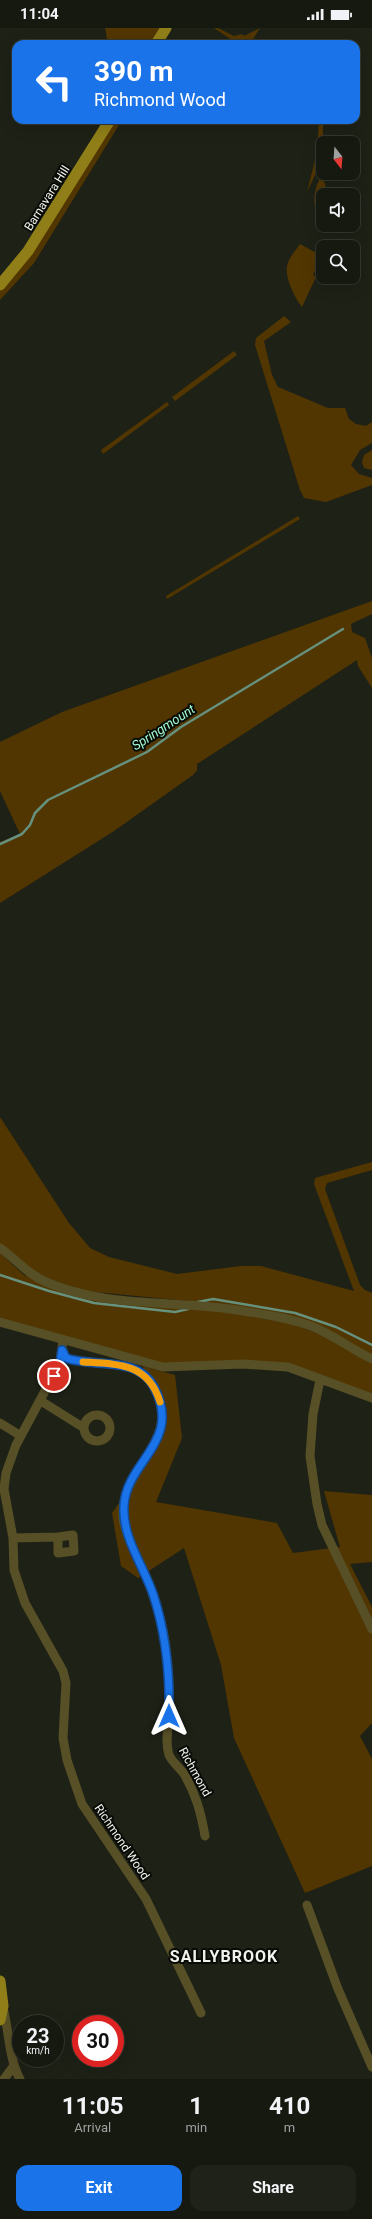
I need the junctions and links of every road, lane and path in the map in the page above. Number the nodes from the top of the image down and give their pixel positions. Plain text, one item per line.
1 (166, 28) edge
2 (158, 40) edge
3 (107, 124) edge
4 (0, 285) edge
5 (0, 1248) edge
6 (0, 1322) edge
7 (63, 1340) junction
8 (62, 1350) junction
9 (372, 1359) edge
10 (320, 1380) junction
11 (372, 1398) edge
12 (42, 1401) junction
13 (0, 1423) edge
14 (84, 1428) dead end
15 (21, 1436) junction
16 (58, 1537) dead end
17 (13, 1538) junction
18 (372, 1628) edge
19 (205, 1836) dead end
20 (307, 1905) dead end
21 (0, 1981) edge
22 (3, 2006) junction
23 (201, 2013) dead end
24 (0, 2020) edge
25 (12, 2056) edge
26 (13, 2067) joint
27 (372, 2067) edge
28 (4, 2079) edge
29 (20, 2079) edge

1 - 2 main road
3 - 4 main road, Barnavara Hill
5 - 9 street
6 - 7 street
7 - 8 street, Richmond Wood
7 - 10 street
8 - 12 street, Richmond Wood
8 - 19 street, Richmond
10 - 11 street
10 - 18 street
12 - 14 street
12 - 15 street, Richmond Wood
13 - 15 street
15 - 17 street, Richmond Wood
16 - 17 street
17 - 23 street, Richmond Wood
20 - 27 street
21 - 22 main road
22 - 24 main road
22 - 25 street
26 - 28 street
26 - 29 street

